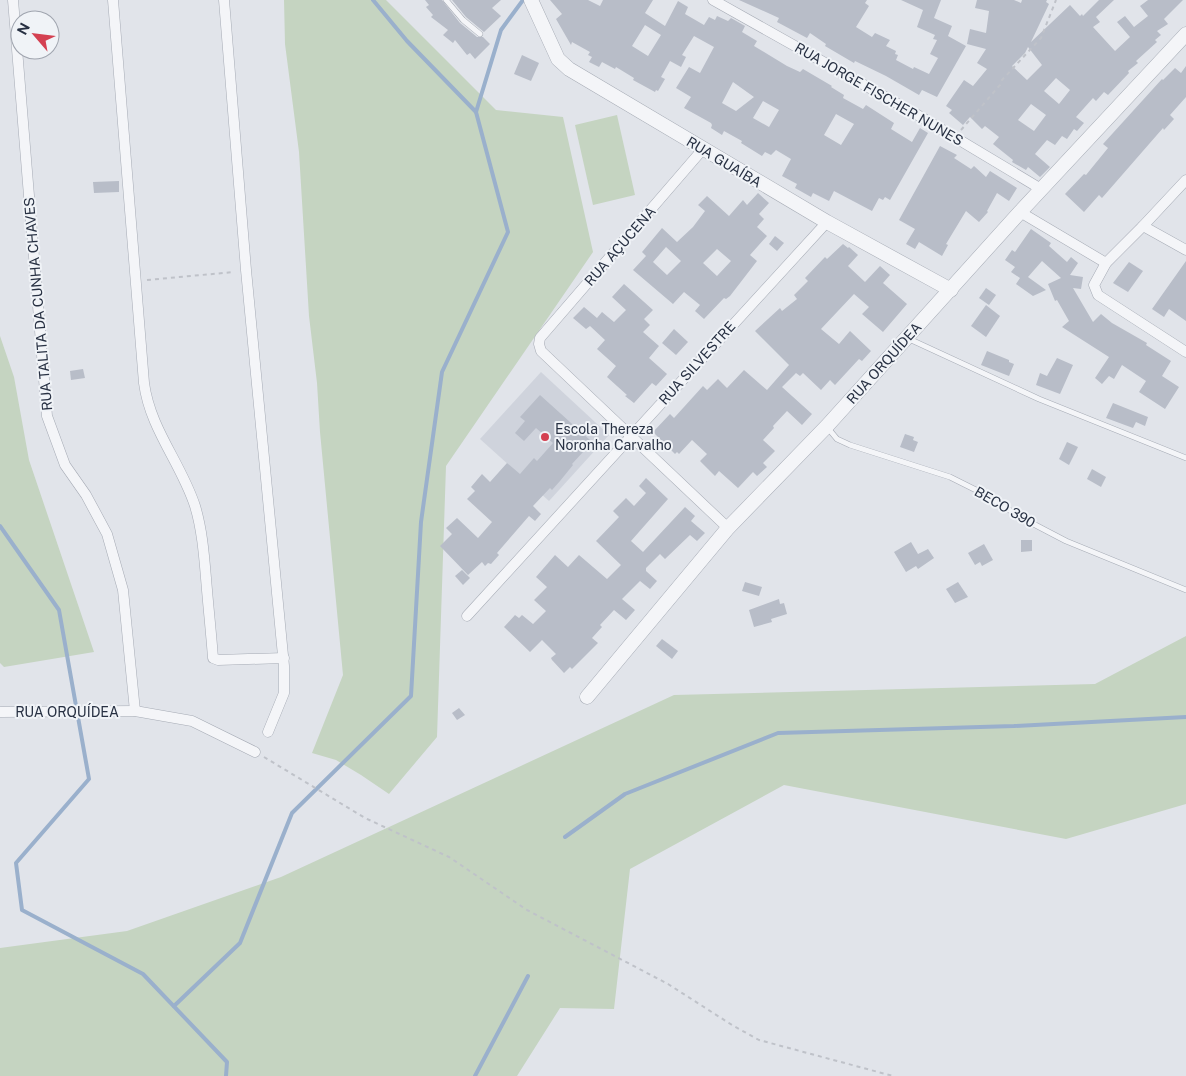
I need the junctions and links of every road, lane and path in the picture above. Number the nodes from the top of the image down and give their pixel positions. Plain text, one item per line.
1 (13, 0) edge
2 (113, 0) edge
3 (224, 0) edge
4 (446, 0) edge
5 (531, 0) edge
6 (714, 0) edge
7 (1056, 0) edge
8 (480, 34) dead end
9 (1186, 34) edge
10 (954, 138) junction
11 (703, 149) junction
12 (1186, 180) edge
13 (1041, 190) junction
14 (1020, 212) junction
15 (827, 222) junction
16 (1143, 226) junction
17 (1186, 250) edge
18 (1106, 262) junction
19 (246, 270) junction
20 (137, 281) junction
21 (951, 290) junction
22 (906, 338) junction
23 (1186, 352) edge
24 (826, 426) junction
25 (630, 436) junction
26 (1186, 458) edge
27 (728, 528) junction
28 (1186, 590) edge
29 (468, 616) dead end
30 (284, 658) junction
31 (587, 697) dead end
32 (135, 711) junction
33 (0, 712) edge
34 (268, 732) dead end
35 (255, 752) joint
36 (893, 1076) edge

1 - 32 street, RUA TALITA DA CUNHA CHAVES
2 - 20 street
3 - 19 street
4 - 8 lane
5 - 11 street, RUA GUAÍBA
6 - 10 street, RUA JORGE FISCHER NUNES
7 - 10 path
9 - 13 street, RUA ORQUÍDEA
10 - 13 street, RUA JORGE FISCHER NUNES
11 - 15 street, RUA GUAÍBA
11 - 25 street, RUA AÇUCENA
12 - 16 street
13 - 14 street, RUA ORQUÍDEA
14 - 18 street
14 - 21 street, RUA ORQUÍDEA
15 - 21 street, RUA GUAÍBA
15 - 25 street, RUA SILVESTRE
16 - 17 street
16 - 18 street
18 - 23 street
19 - 20 path
19 - 30 street
20 - 30 street
21 - 22 street, RUA ORQUÍDEA
22 - 24 street, RUA ORQUÍDEA
22 - 26 lane
24 - 27 street, RUA ORQUÍDEA
24 - 28 lane, BECO 390
25 - 27 street
25 - 29 street, RUA SILVESTRE
27 - 31 street, RUA ORQUÍDEA
30 - 34 street
32 - 33 street, RUA ORQUÍDEA
32 - 35 street, RUA ORQUÍDEA
35 - 36 path

